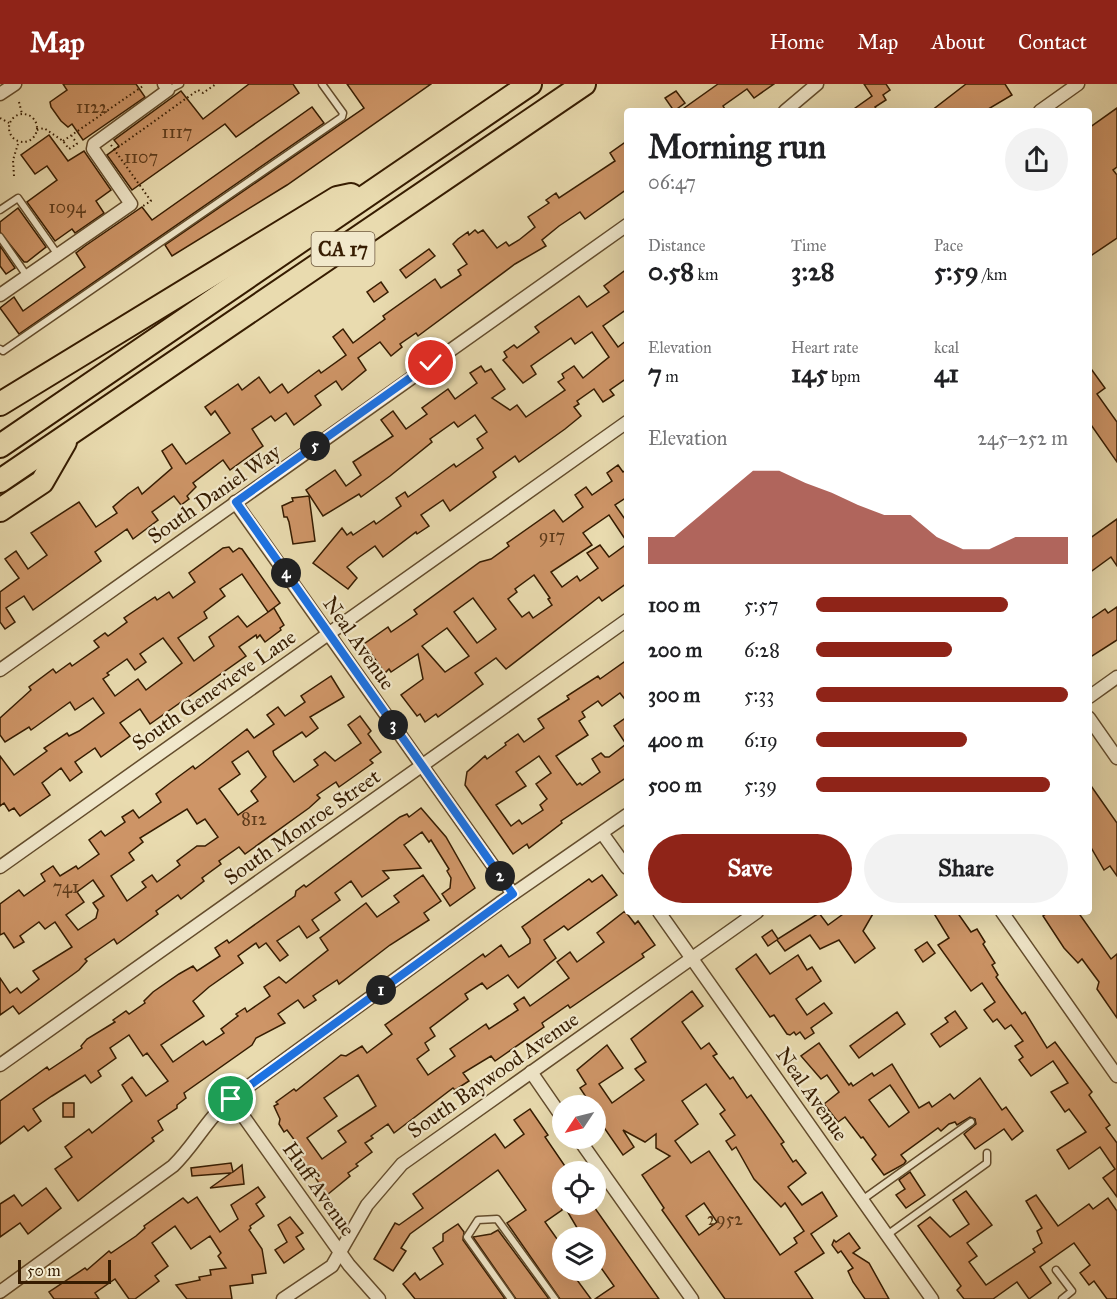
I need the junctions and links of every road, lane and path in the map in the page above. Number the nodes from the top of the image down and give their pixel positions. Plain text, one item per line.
1 (15, 84) edge
2 (180, 84) edge
3 (206, 84) edge
4 (216, 84) edge
5 (322, 84) edge
6 (530, 84) edge
7 (584, 84) edge
8 (817, 84) edge
9 (1078, 84) edge
10 (142, 85) edge
11 (166, 87) edge
12 (210, 88) junction
13 (0, 94) edge
14 (148, 94) dead end
15 (20, 102) dead end
16 (789, 108) edge
17 (1044, 108) edge
18 (22, 114) junction
19 (0, 118) edge
20 (9, 123) junction
21 (37, 129) junction
22 (72, 136) junction
23 (63, 141) junction
24 (109, 142) dead end
25 (19, 143) junction
26 (114, 150) junction
27 (14, 176) dead end
28 (373, 192) junction
29 (137, 205) junction
30 (0, 210) edge
31 (624, 227) edge
32 (0, 237) edge
33 (58, 256) junction
34 (27, 276) junction
35 (0, 295) edge
36 (0, 349) edge
37 (0, 404) edge
38 (624, 424) edge
39 (67, 438) junction
40 (0, 446) edge
41 (0, 481) edge
42 (236, 502) junction
43 (0, 510) edge
44 (624, 622) edge
45 (328, 633) junction
46 (0, 670) edge
47 (1117, 677) edge
48 (1092, 695) edge
49 (1092, 722) edge
50 (1117, 758) edge
51 (422, 766) junction
52 (624, 817) edge
53 (602, 833) junction
54 (624, 863) edge
55 (0, 867) edge
56 (513, 894) junction
57 (661, 915) edge
58 (753, 915) edge
59 (1004, 915) edge
60 (692, 959) junction
61 (0, 1065) edge
62 (531, 1072) junction
63 (1117, 1076) edge
64 (231, 1099) junction
65 (552, 1102) edge
66 (970, 1122) dead end
67 (586, 1149) edge
68 (987, 1154) dead end
69 (862, 1200) junction
70 (887, 1235) junction
71 (340, 1252) junction
72 (1056, 1270) dead end
73 (0, 1292) edge
74 (283, 1299) edge
75 (379, 1299) edge
76 (511, 1299) edge
77 (555, 1299) edge
78 (692, 1299) edge
79 (932, 1299) edge
80 (1062, 1299) edge

1 - 13 street
2 - 11 lane
3 - 12 path
4 - 12 path
5 - 36 lane
6 - 28 highway, CA 17
7 - 39 highway, CA 17
8 - 16 street
9 - 17 street
10 - 14 path
10 - 22 path
11 - 29 street
12 - 26 path
15 - 18 path
18 - 20 path
18 - 21 path
19 - 20 path
20 - 25 path
21 - 23 path
21 - 25 path
22 - 23 path
22 - 23 path
24 - 26 path
25 - 27 path
26 - 29 path
28 - 37 highway
28 - 40 highway, CA 17
29 - 33 street
30 - 33 lane
31 - 42 street, South Daniel Way
32 - 34 lane
33 - 34 street
34 - 35 street
38 - 45 street, South Genevieve Lane
39 - 41 highway, CA 17
39 - 43 highway
42 - 45 street, Neal Avenue
42 - 46 street, South Daniel Way
44 - 51 street, South Monroe Street
45 - 51 street, Neal Avenue
45 - 55 street, South Genevieve Lane
47 - 48 street
49 - 50 street
51 - 56 street, Neal Avenue
51 - 61 street, South Monroe Street
52 - 53 street
53 - 54 street
53 - 56 street
56 - 64 street
57 - 60 street, Neal Avenue
58 - 60 street, South Baywood Avenue
59 - 63 street
60 - 62 street, South Baywood Avenue
60 - 69 street, Neal Avenue
62 - 65 street
62 - 71 street, South Baywood Avenue
64 - 71 street, Huff Avenue
64 - 73 street
66 - 69 lane
67 - 78 street
68 - 70 lane
69 - 70 street, Neal Avenue
70 - 79 street, Neal Avenue
71 - 74 street, South Baywood Avenue
71 - 75 street, Huff Avenue
72 - 80 lane
76 - 77 lane

